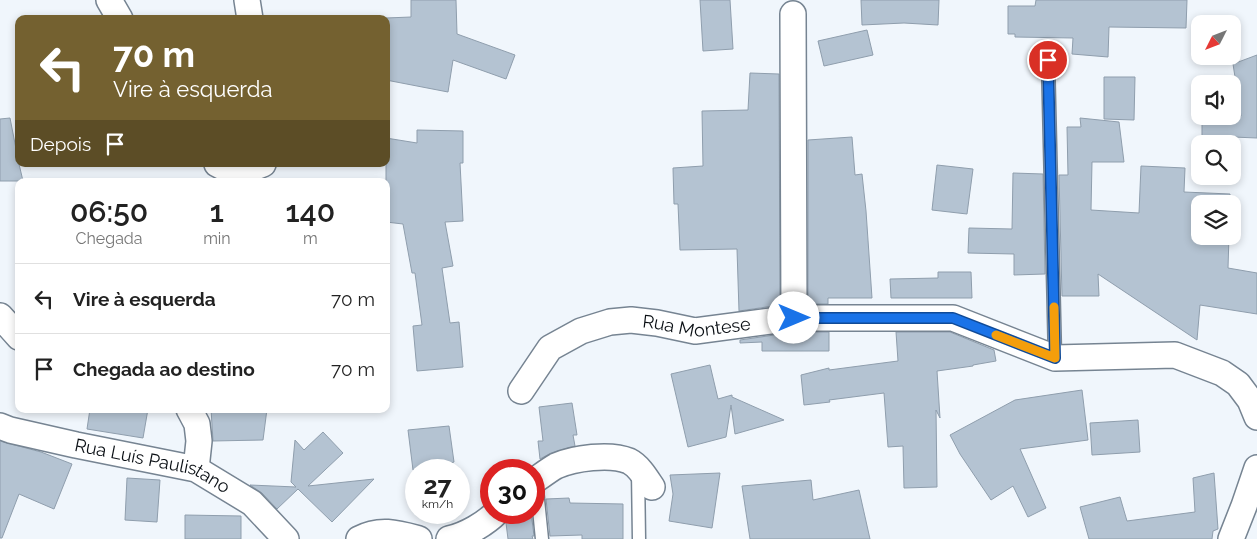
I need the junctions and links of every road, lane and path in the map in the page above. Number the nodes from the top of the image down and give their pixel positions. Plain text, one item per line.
1 (109, 0) edge
2 (247, 0) edge
3 (793, 14) dead end
4 (118, 15) edge
5 (249, 15) edge
6 (1048, 60) dead end
7 (222, 167) edge
8 (255, 167) edge
9 (0, 316) edge
10 (794, 318) junction
11 (15, 333) edge
12 (1055, 358) junction
13 (521, 391) dead end
14 (191, 413) edge
15 (1257, 417) edge
16 (0, 426) edge
17 (196, 468) junction
18 (1257, 468) edge
19 (545, 474) edge
20 (645, 477) joint
21 (481, 524) edge
22 (540, 524) edge
23 (286, 539) edge
24 (359, 539) edge
25 (419, 539) edge
26 (449, 539) edge
27 (542, 539) edge
28 (640, 539) edge
29 (1231, 539) edge

1 - 4 street
2 - 5 street
3 - 10 street
6 - 12 lane
7 - 8 street
9 - 11 street
10 - 12 street, Rua Montese
10 - 13 street, Rua Montese
12 - 15 street, Rua Montese
14 - 17 street
16 - 17 street, Rua Luís Paulistano
17 - 23 street, Rua Luís Paulistano
18 - 29 street
19 - 20 street
20 - 28 lane
21 - 26 street
22 - 27 lane
24 - 25 street

